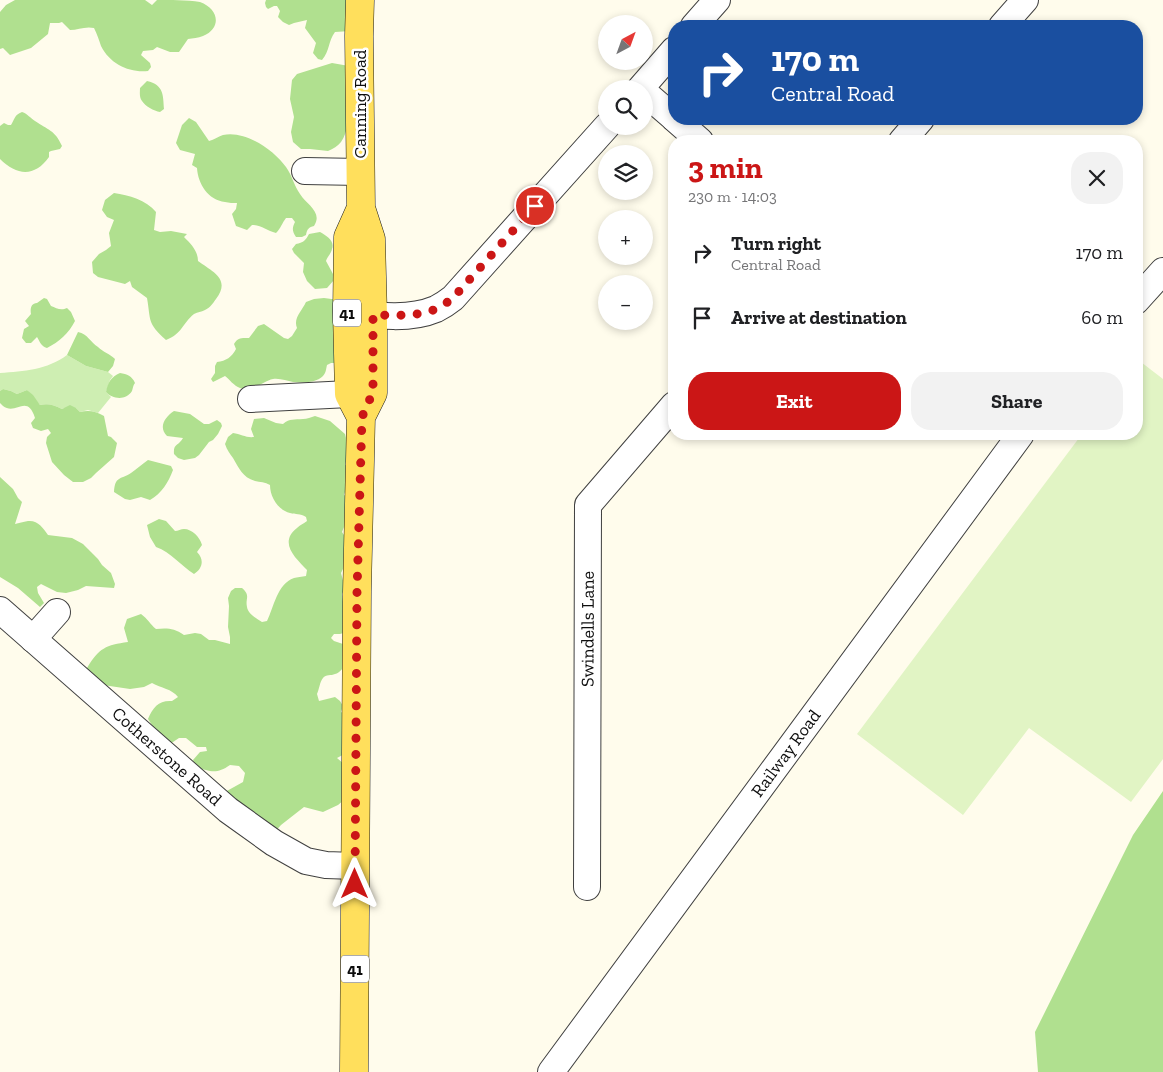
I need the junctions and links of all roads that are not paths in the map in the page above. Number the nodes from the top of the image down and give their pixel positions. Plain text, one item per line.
1 (360, 0) edge
2 (717, 0) edge
3 (1025, 0) edge
4 (699, 20) edge
5 (1007, 20) edge
6 (668, 57) edge
7 (648, 80) edge
8 (653, 100) edge
9 (668, 113) edge
10 (682, 125) edge
11 (916, 125) edge
12 (598, 135) edge
13 (693, 135) edge
14 (907, 135) edge
15 (305, 171) dead end
16 (360, 172) junction
17 (1163, 271) edge
18 (1143, 292) edge
19 (360, 314) junction
20 (251, 399) dead end
21 (355, 405) junction
22 (668, 412) edge
23 (1017, 440) edge
24 (0, 610) edge
25 (57, 612) dead end
26 (33, 638) junction
27 (356, 866) junction
28 (587, 887) dead end
29 (354, 1072) edge
30 (551, 1072) edge

1 - 16 main road, Canning Road / 41
2 - 4 street
3 - 5 street
6 - 7 street
8 - 9 street
10 - 13 street
11 - 14 street
12 - 19 street
15 - 16 street
16 - 19 main road, Canning Road / 41
17 - 18 street
19 - 21 main road, Canning Road / 41
20 - 21 street
21 - 27 main road, Canning Road / 41
22 - 28 street, Swindells Lane
23 - 30 street, Railway Road
24 - 26 street, Cotherstone Road
25 - 26 street
26 - 27 street, Cotherstone Road
27 - 29 main road, Canning Road / 41

